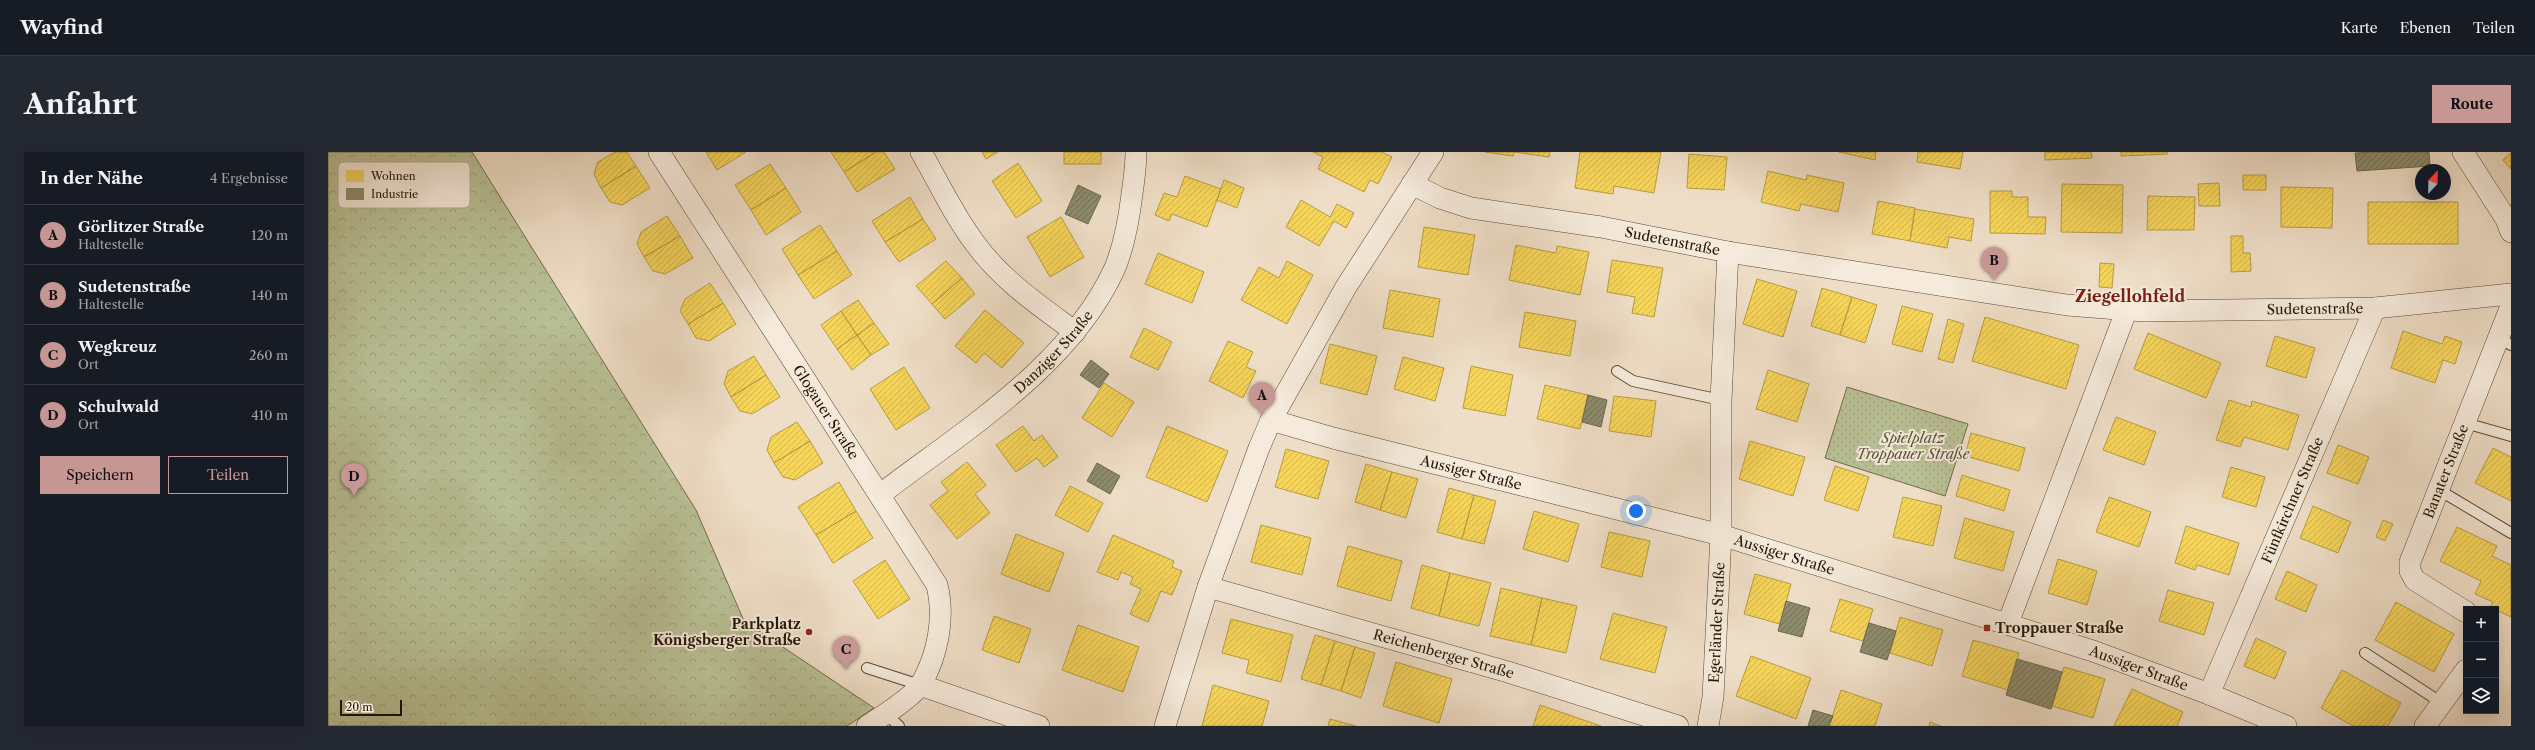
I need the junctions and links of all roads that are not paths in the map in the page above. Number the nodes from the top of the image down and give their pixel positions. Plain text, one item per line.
1 (659, 152) edge
2 (921, 152) edge
3 (1136, 152) edge
4 (1433, 152) edge
5 (2463, 152) edge
6 (1412, 184) junction
7 (2511, 232) edge
8 (1728, 252) junction
9 (2511, 294) edge
10 (2511, 306) edge
11 (2375, 308) junction
12 (2127, 310) junction
13 (1075, 332) junction
14 (2505, 341) edge
15 (1617, 372) dead end
16 (1721, 400) junction
17 (1271, 420) junction
18 (2465, 423) junction
19 (2511, 436) edge
20 (2439, 490) junction
21 (881, 494) junction
22 (2511, 533) edge
23 (1721, 535) junction
24 (1208, 587) junction
25 (2463, 610) edge
26 (2008, 623) junction
27 (2364, 653) dead end
28 (867, 668) dead end
29 (2463, 674) edge
30 (920, 685) junction
31 (2209, 694) junction
32 (2442, 703) junction
33 (893, 720) edge
34 (868, 726) edge
35 (1039, 726) edge
36 (1165, 726) edge
37 (1678, 726) edge
38 (1708, 726) edge
39 (2286, 726) edge
40 (2425, 726) edge

1 - 21 street, Glogauer Straße
2 - 13 street
3 - 13 street, Danziger Straße
4 - 6 street
5 - 7 street
6 - 8 street, Sudetenstraße
6 - 17 street
8 - 12 street, Sudetenstraße
8 - 16 street, Egerländer Straße
9 - 11 street, Sudetenstraße
10 - 14 street, Banater Straße
11 - 12 street, Sudetenstraße
11 - 31 street, Fünfkirchner Straße
12 - 26 street
13 - 21 street, Danziger Straße
14 - 18 street, Banater Straße
15 - 16 lane
16 - 23 street, Egerländer Straße
17 - 23 street, Aussiger Straße
17 - 24 street
18 - 19 lane
18 - 20 street, Banater Straße
20 - 22 lane
20 - 25 street, Banater Straße
21 - 30 street, Glogauer Straße
23 - 26 street, Aussiger Straße
23 - 38 street, Egerländer Straße
24 - 36 street
24 - 37 street, Reichenberger Straße
26 - 31 street, Aussiger Straße
27 - 32 lane
28 - 30 lane
29 - 32 street
30 - 33 street
30 - 35 street
31 - 39 street, Aussiger Straße
32 - 40 street
33 - 34 street

